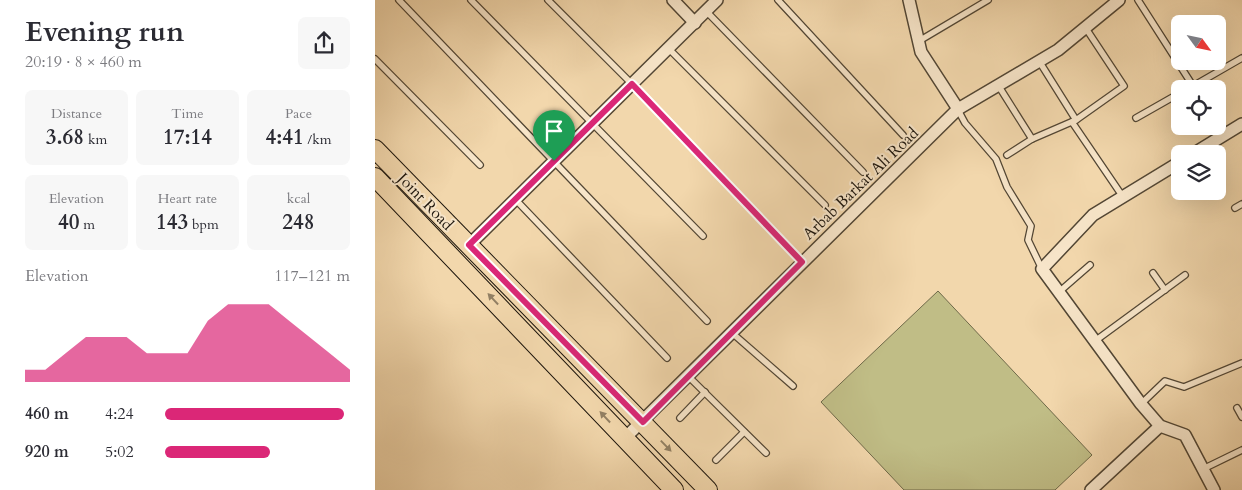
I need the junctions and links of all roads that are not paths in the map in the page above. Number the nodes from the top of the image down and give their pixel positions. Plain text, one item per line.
1 (399, 0) edge
2 (471, 0) edge
3 (548, 0) edge
4 (673, 0) edge
5 (717, 0) edge
6 (778, 0) edge
7 (909, 0) edge
8 (989, 0) edge
9 (1119, 0) edge
10 (1138, 0) edge
11 (706, 11) junction
12 (695, 23) junction
13 (1085, 27) junction
14 (919, 41) junction
15 (668, 48) junction
16 (1242, 58) edge
17 (375, 59) edge
18 (1039, 61) junction
19 (1186, 80) edge
20 (1203, 80) edge
21 (632, 84) junction
22 (998, 85) junction
23 (1171, 98) edge
24 (958, 109) junction
25 (1136, 118) dead end
26 (1074, 121) junction
27 (591, 124) junction
28 (1242, 124) edge
29 (903, 135) dead end
30 (1032, 139) junction
31 (1208, 145) edge
32 (375, 149) edge
33 (1007, 155) dead end
34 (554, 161) junction
35 (480, 165) dead end
36 (1171, 168) edge
37 (863, 172) dead end
38 (375, 177) edge
39 (1123, 197) junction
40 (515, 199) junction
41 (1242, 204) edge
42 (825, 205) dead end
43 (1235, 208) dead end
44 (703, 236) dead end
45 (469, 245) junction
46 (802, 262) junction
47 (1090, 265) dead end
48 (1042, 269) junction
49 (1153, 273) dead end
50 (1185, 275) dead end
51 (1165, 290) junction
52 (1059, 292) junction
53 (707, 321) dead end
54 (731, 332) junction
55 (1095, 341) junction
56 (667, 358) dead end
57 (1242, 363) edge
58 (687, 375) junction
59 (793, 386) dead end
60 (705, 392) junction
61 (1141, 404) junction
62 (1237, 408) dead end
63 (1242, 417) edge
64 (680, 418) dead end
65 (643, 422) junction
66 (1160, 426) junction
67 (745, 432) junction
68 (625, 438) junction
69 (1242, 450) edge
70 (766, 453) dead end
71 (717, 460) dead end
72 (1203, 469) junction
73 (1095, 488) edge
74 (675, 490) edge
75 (708, 490) edge
76 (1214, 490) edge

1 - 34 lane
2 - 27 lane
3 - 21 lane
4 - 12 street
5 - 11 street
6 - 29 lane
7 - 14 street
8 - 14 lane
9 - 13 street, Arbab Barkat Ali Road
10 - 19 lane
11 - 12 street
11 - 37 lane
12 - 15 street
13 - 18 street, Arbab Barkat Ali Road
13 - 26 lane
14 - 24 street
15 - 21 street
15 - 42 lane
16 - 20 lane
17 - 35 lane
18 - 22 street, Arbab Barkat Ali Road
18 - 26 lane
21 - 27 street
21 - 46 lane
22 - 24 street, Arbab Barkat Ali Road
22 - 30 lane
23 - 25 lane
24 - 46 street, Arbab Barkat Ali Road
24 - 48 lane
26 - 30 lane
26 - 39 lane
27 - 34 street
27 - 44 lane
28 - 31 street
30 - 33 lane
32 - 45 main road, Joint Road
34 - 40 street
34 - 53 lane
36 - 39 street
68 -> 38 main road, Joint Road
39 - 48 street
40 - 45 street
40 - 56 lane
41 - 43 lane
45 - 65 main road, Joint Road
46 - 54 street, Arbab Barkat Ali Road
47 - 52 lane
48 - 52 street
49 - 51 lane
50 - 51 lane
51 - 55 lane
52 - 55 street
54 - 58 street, Arbab Barkat Ali Road
54 - 59 lane
55 - 61 street
57 - 61 lane
58 - 60 lane
58 - 65 street, Arbab Barkat Ali Road
60 - 64 lane
60 - 67 lane
61 - 66 street
62 - 63 lane
65 - 68 street, Arbab Barkat Ali Road
65 -> 75 main road, Joint Road
66 - 72 street
66 - 73 street
67 - 70 lane
67 - 71 lane
68 - 74 main road, Joint Road
69 - 72 lane
72 - 76 street

